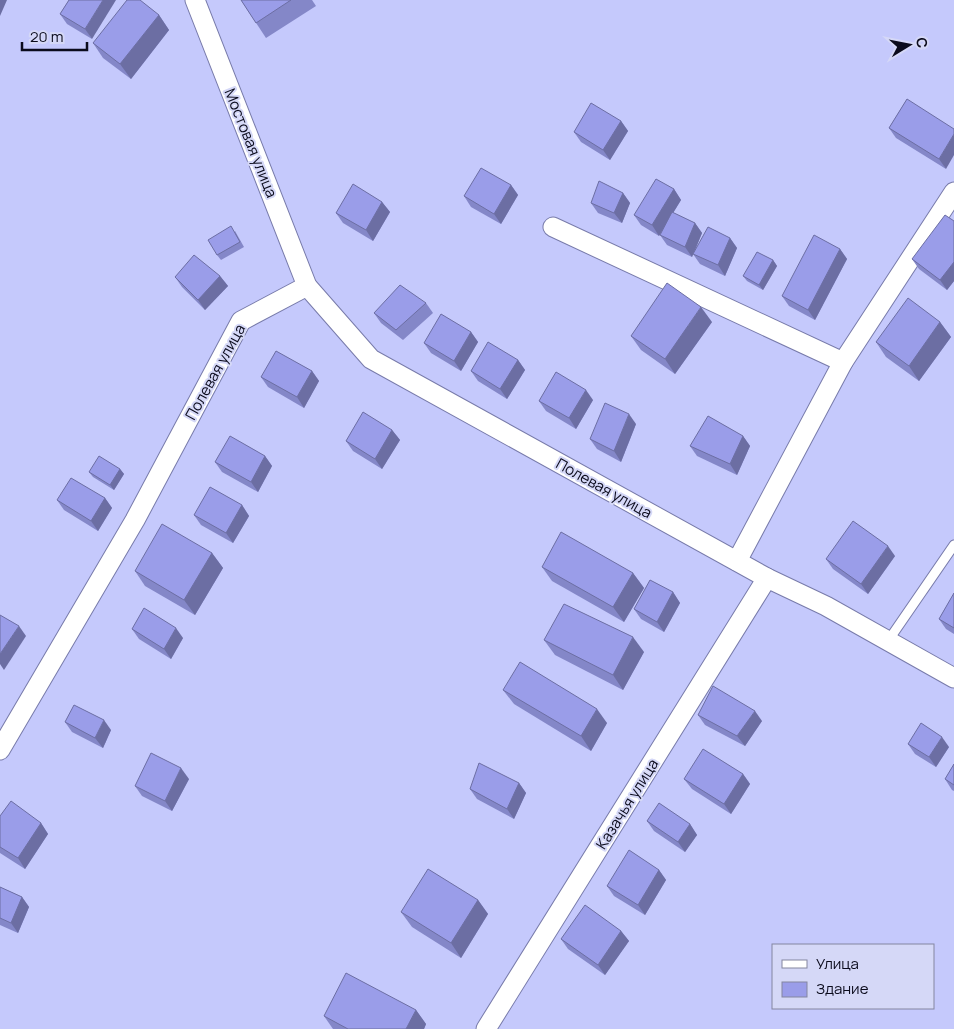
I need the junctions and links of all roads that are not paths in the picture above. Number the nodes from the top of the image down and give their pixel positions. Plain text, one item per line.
1 (195, 0) edge
2 (954, 192) edge
3 (553, 227) dead end
4 (307, 286) junction
5 (843, 362) junction
6 (954, 545) edge
7 (737, 561) junction
8 (767, 578) junction
9 (888, 641) junction
10 (954, 678) edge
11 (0, 750) edge
12 (486, 1029) edge

1 - 4 street, Мостовая улица
2 - 5 street
3 - 5 street
4 - 7 street, Полевая улица
4 - 11 street, Полевая улица
5 - 7 street
6 - 9 lane
7 - 8 street, Полевая улица
8 - 9 street, Полевая улица
8 - 12 street, Казачья улица
9 - 10 street, Полевая улица

